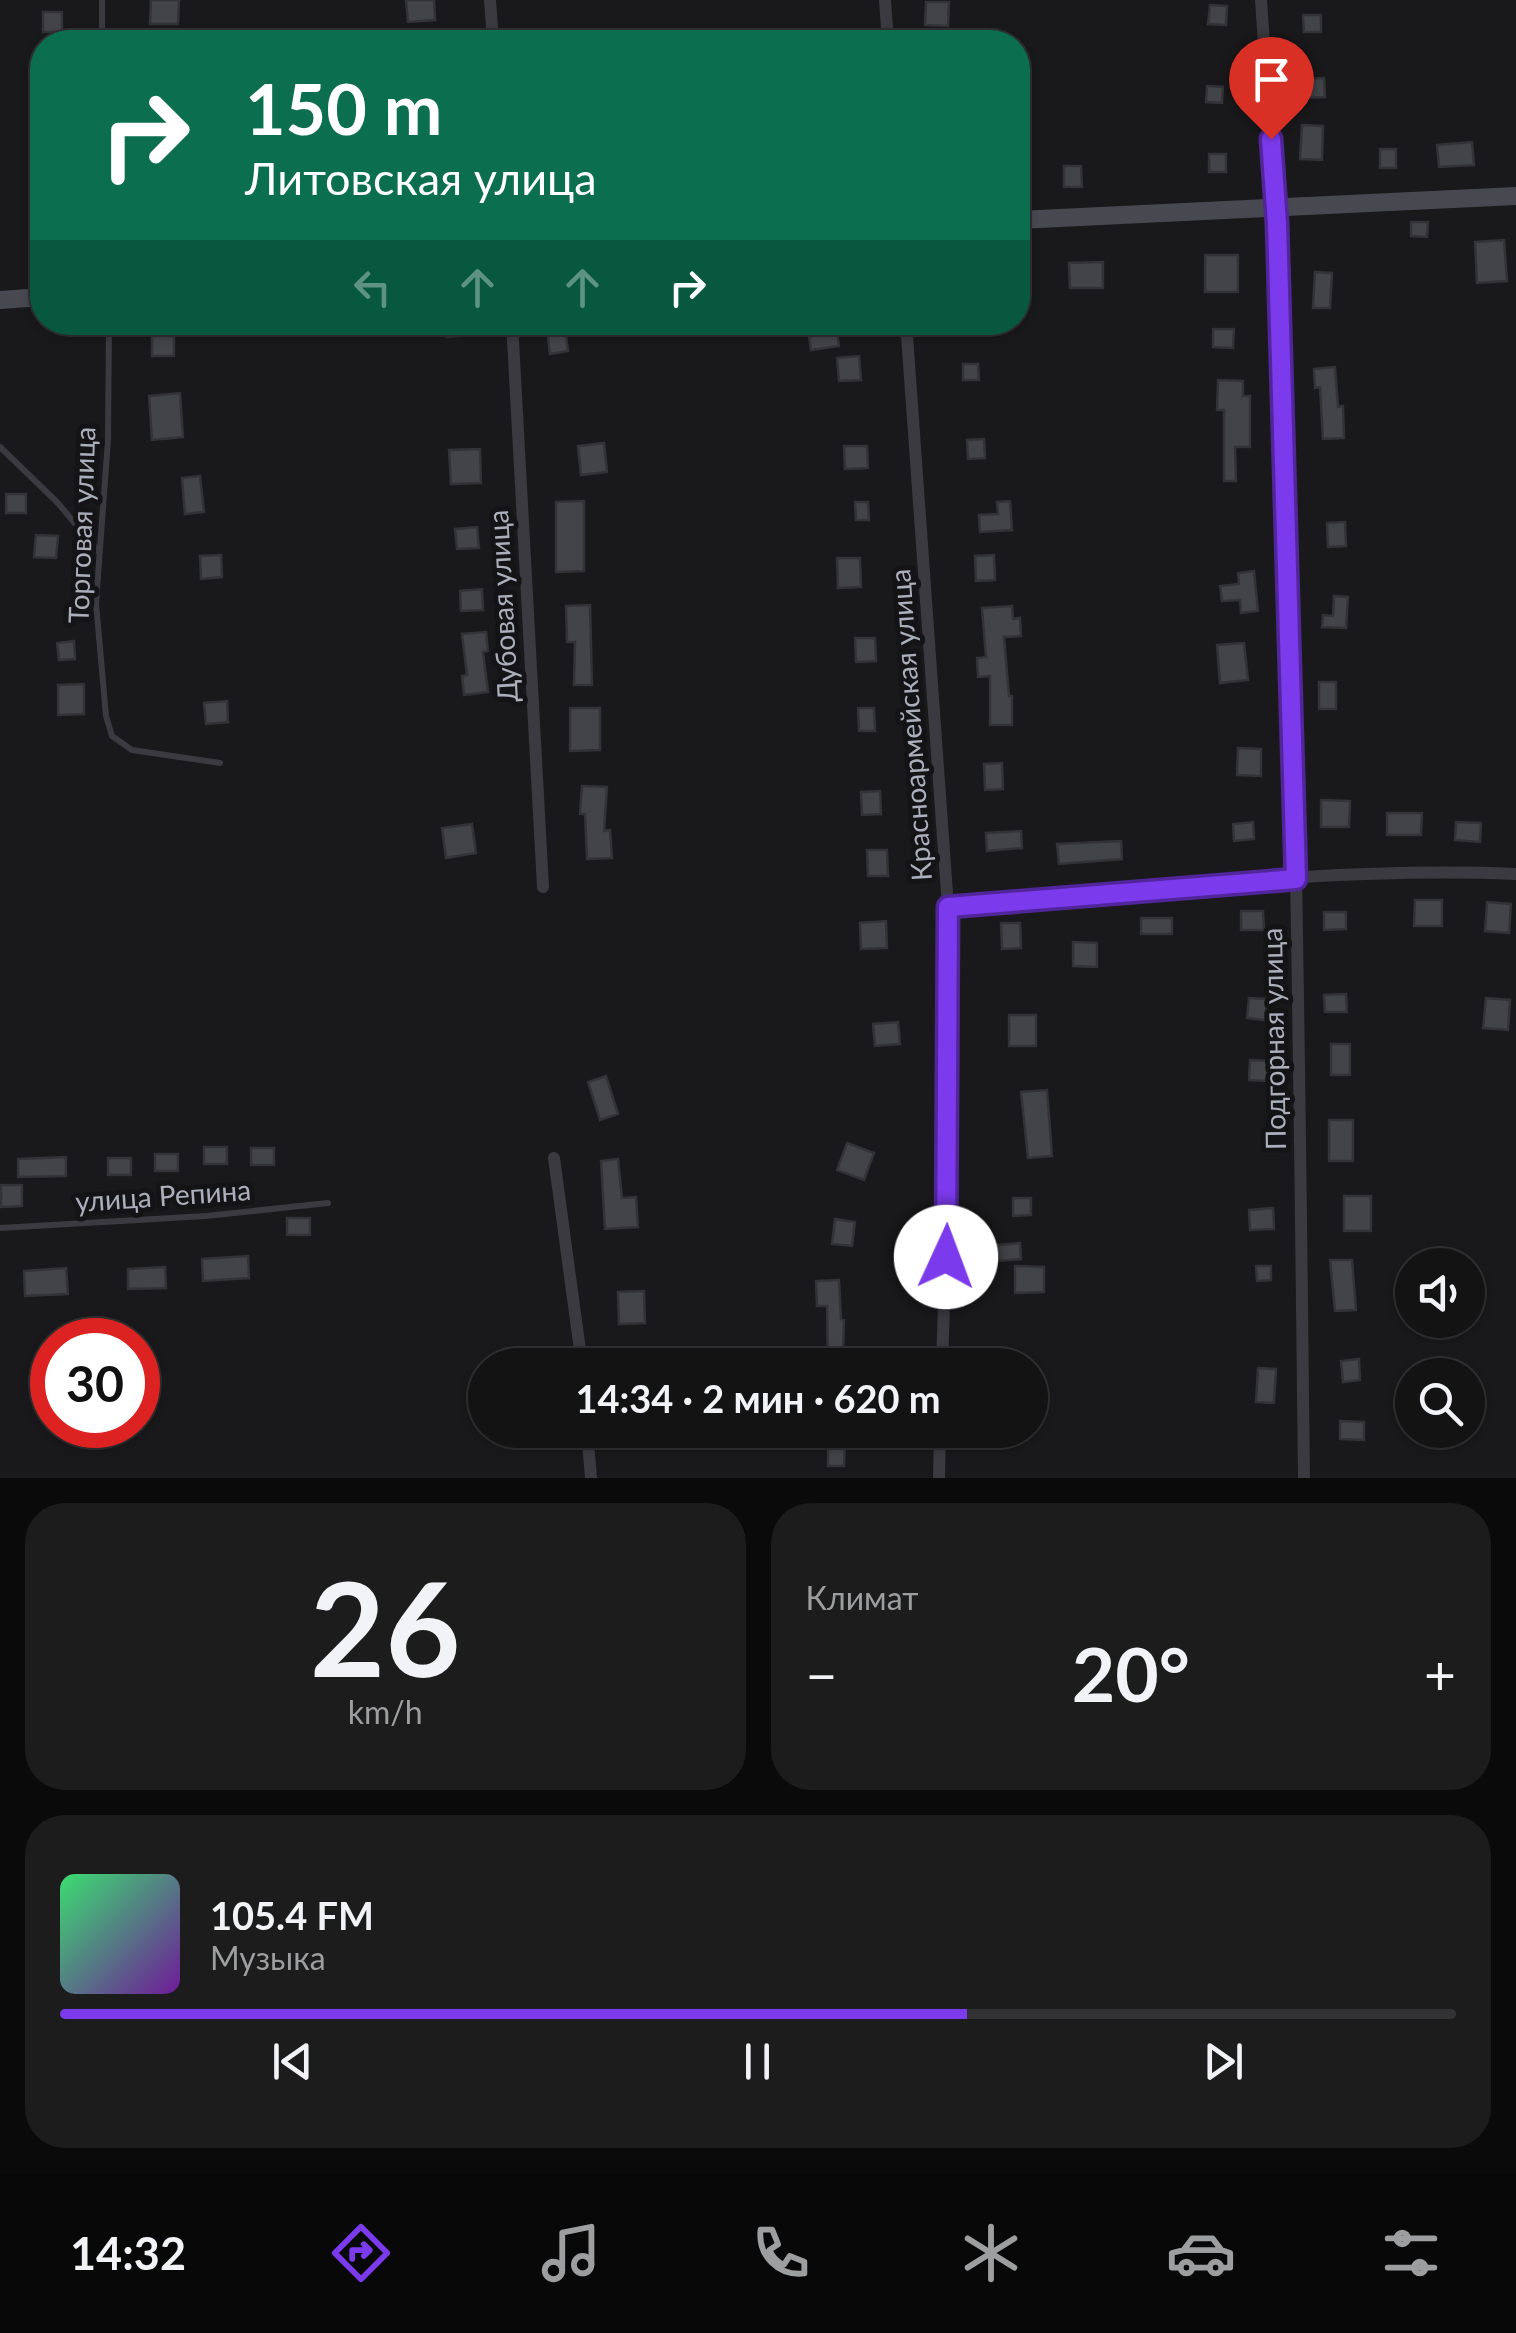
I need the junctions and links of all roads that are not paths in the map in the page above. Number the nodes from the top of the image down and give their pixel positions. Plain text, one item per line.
1 (102, 0) edge
2 (490, 0) edge
3 (885, 0) edge
4 (1262, 0) edge
5 (102, 30) edge
6 (492, 30) edge
7 (887, 30) edge
8 (1516, 196) edge
9 (1276, 208) junction
10 (1030, 219) edge
11 (30, 298) edge
12 (0, 300) edge
13 (109, 335) edge
14 (513, 335) edge
15 (907, 335) edge
16 (0, 447) edge
17 (100, 553) junction
18 (220, 763) dead end
19 (1516, 874) edge
20 (1296, 879) junction
21 (542, 887) dead end
22 (948, 907) junction
23 (554, 1158) dead end
24 (328, 1204) dead end
25 (0, 1228) edge
26 (580, 1348) edge
27 (943, 1348) edge
28 (588, 1448) edge
29 (940, 1448) edge
30 (591, 1478) edge
31 (939, 1478) edge
32 (1304, 1478) edge

1 - 5 lane
2 - 6 street
3 - 7 street
4 - 9 street, Подгорная улица
8 - 9 main road
9 - 10 main road
9 - 20 street, Подгорная улица
11 - 12 main road
13 - 17 lane, Торговая улица
14 - 21 street, Дубовая улица
15 - 22 street, Красноармейская улица
16 - 17 lane
17 - 18 lane, Торговая улица
19 - 20 street
20 - 22 street
20 - 32 street, Подгорная улица
22 - 27 street, Красноармейская улица
23 - 26 street
24 - 25 lane, улица Репина
28 - 30 street
29 - 31 street

